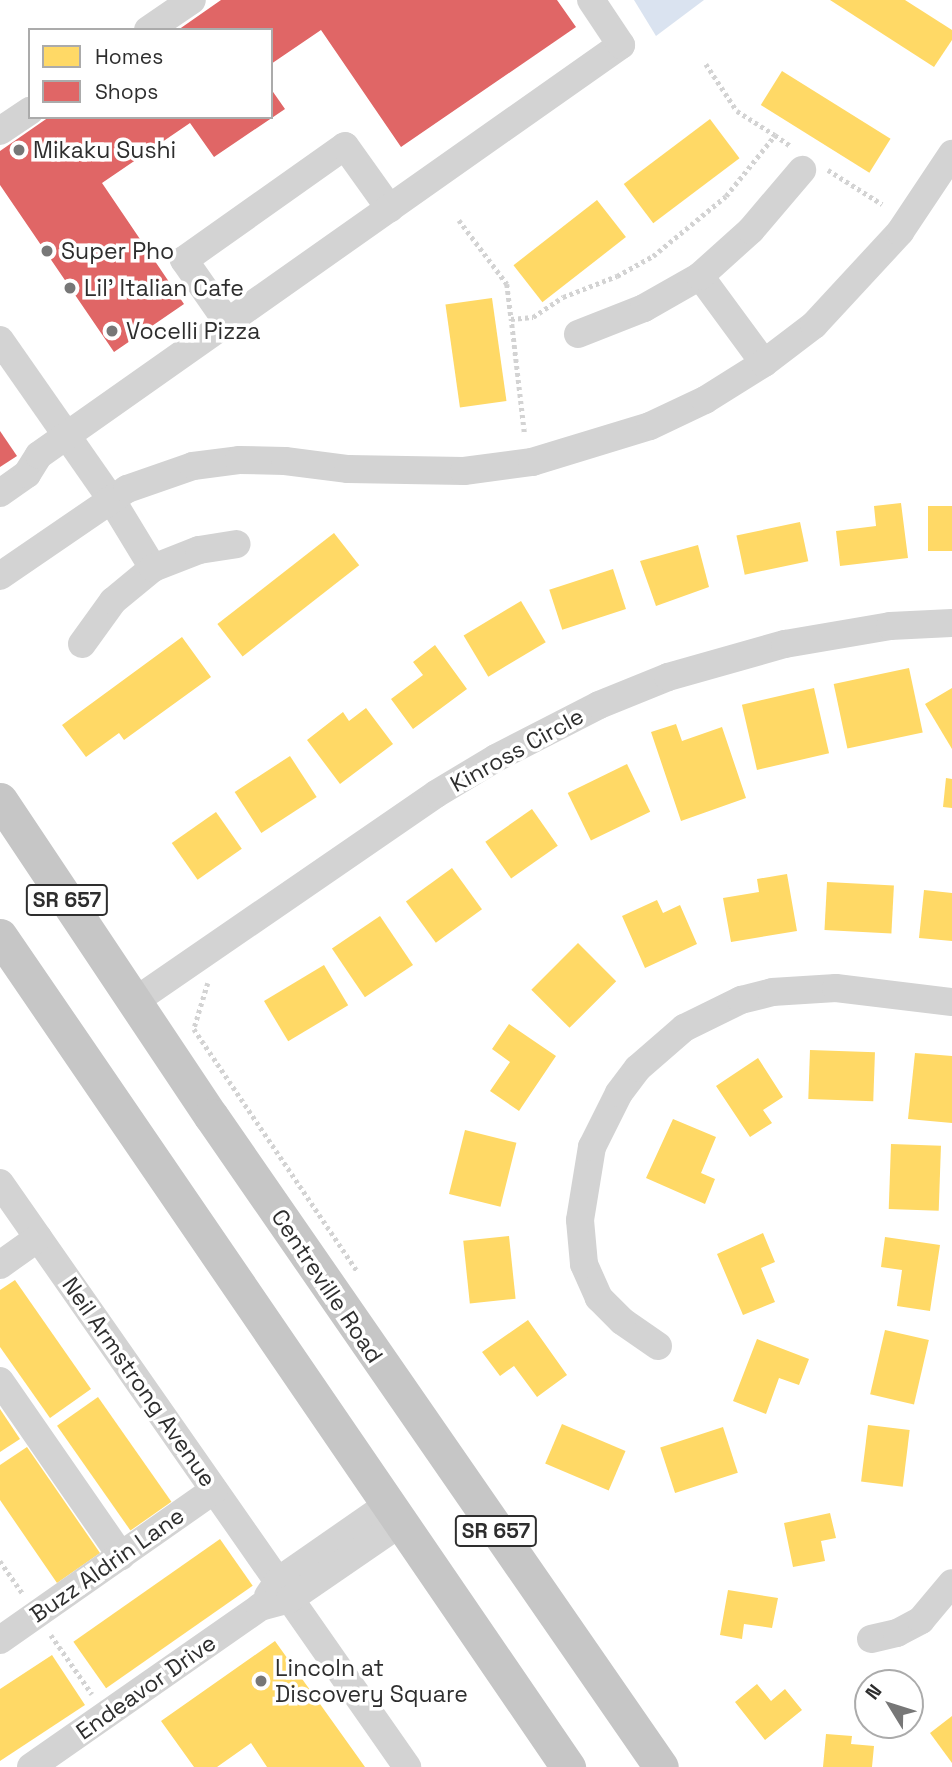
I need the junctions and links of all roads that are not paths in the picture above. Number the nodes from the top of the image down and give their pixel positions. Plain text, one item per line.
1 (192, 0) edge
2 (591, 0) edge
3 (151, 28) edge
4 (28, 111) edge
5 (0, 131) edge
6 (952, 154) edge
7 (805, 161) road end
8 (390, 209) junction
9 (700, 276) junction
10 (228, 323) junction
11 (578, 334) dead end
12 (0, 340) edge
13 (764, 363) junction
14 (67, 436) junction
15 (0, 493) edge
16 (111, 499) junction
17 (237, 544) dead end
18 (153, 568) junction
19 (0, 576) edge
20 (952, 623) edge
21 (82, 644) dead end
22 (0, 800) edge
23 (0, 936) edge
24 (135, 1001) junction
25 (952, 1002) edge
26 (0, 1183) edge
27 (38, 1238) junction
28 (0, 1265) edge
29 (658, 1346) dead end
30 (0, 1381) edge
31 (214, 1490) junction
32 (393, 1515) junction
33 (121, 1556) junction
34 (952, 1583) edge
35 (284, 1590) junction
36 (871, 1639) dead end
37 (0, 1640) edge
38 (31, 1767) edge
39 (407, 1767) edge
40 (568, 1767) edge
41 (661, 1767) edge

1 - 3 street
2 - 8 street
4 - 5 street
6 - 13 street
7 - 9 street
8 - 10 street
8 - 10 street
9 - 11 street
9 - 13 street
10 - 14 street
12 - 14 street
13 - 16 street
14 - 15 street
14 - 16 street
16 - 18 street
16 - 19 street
17 - 18 street
18 - 21 street
20 - 24 street, Kinross Circle
22 - 24 main road, Centreville Road / SR 657
23 - 32 main road, SR 657
24 - 41 main road, Centreville Road / SR 657
25 - 29 street
26 - 27 street, Neil Armstrong Avenue
27 - 28 street
27 - 31 street, Neil Armstrong Avenue
30 - 33 street
31 - 33 street, Buzz Aldrin Lane
31 - 35 street, Neil Armstrong Avenue
32 - 35 street, Endeavor Drive
32 - 40 main road, SR 657
33 - 37 street, Buzz Aldrin Lane
34 - 36 street
35 - 38 street, Endeavor Drive
35 - 39 street, Neil Armstrong Avenue

